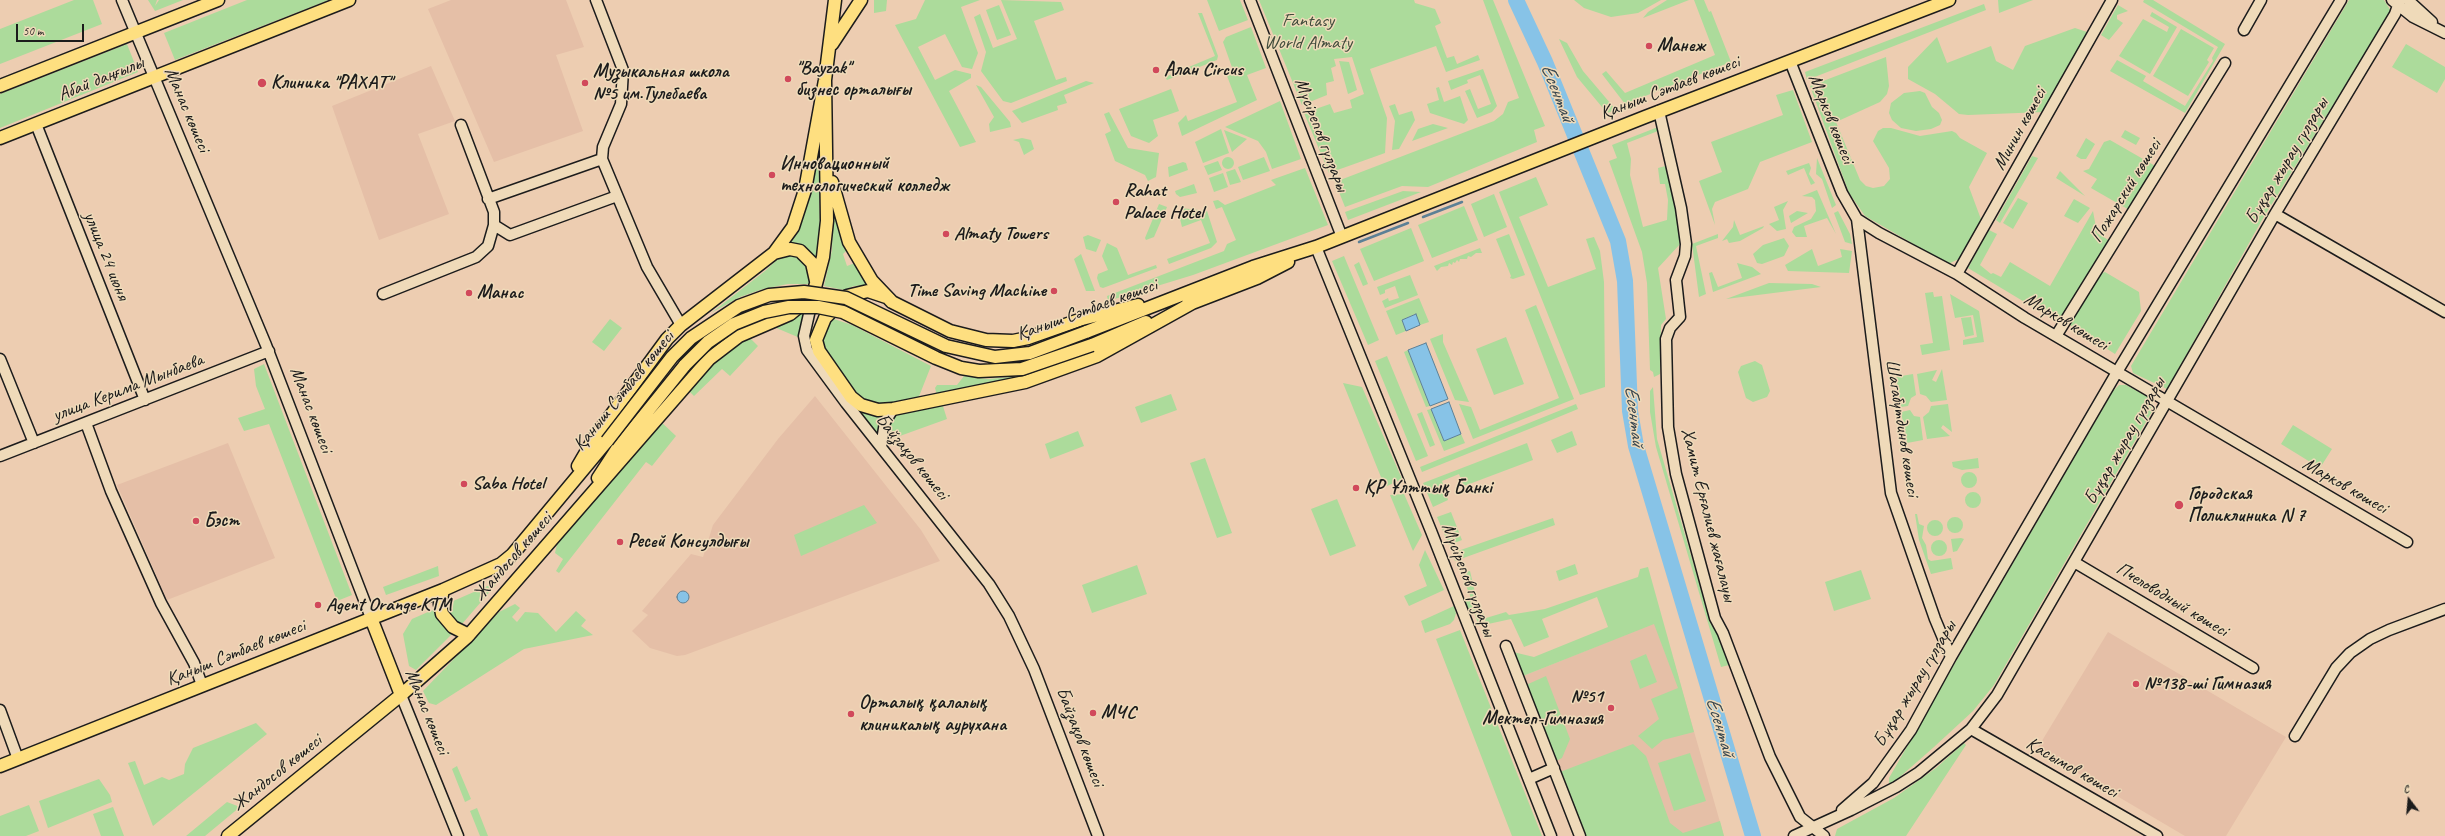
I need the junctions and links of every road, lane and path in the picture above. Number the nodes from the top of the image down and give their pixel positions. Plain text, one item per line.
1 (122, 0) edge
2 (218, 0) edge
3 (349, 0) edge
4 (596, 0) edge
5 (835, 0) edge
6 (861, 0) edge
7 (1250, 0) edge
8 (1949, 0) edge
9 (2112, 0) edge
10 (2261, 0) edge
11 (2341, 0) edge
12 (2408, 0) edge
13 (2396, 2) edge
14 (2244, 30) dead end
15 (2443, 32) edge
16 (134, 33) junction
17 (830, 49) junction
18 (1790, 61) junction
19 (2225, 63) dead end
20 (154, 77) junction
21 (825, 80) junction
22 (0, 86) edge
23 (1659, 111) junction
24 (36, 124) junction
25 (461, 125) dead end
26 (0, 138) edge
27 (602, 159) junction
28 (827, 162) junction
29 (617, 196) junction
30 (488, 199) junction
31 (2275, 214) junction
32 (1857, 219) junction
33 (494, 225) junction
34 (1342, 237) junction
35 (1316, 247) junction
36 (774, 253) junction
37 (1957, 274) junction
38 (815, 289) junction
39 (383, 294) dead end
40 (886, 297) junction
41 (1192, 297) junction
42 (2445, 312) edge
43 (681, 325) junction
44 (2056, 336) junction
45 (269, 351) junction
46 (0, 360) edge
47 (2117, 372) junction
48 (145, 400) junction
49 (2167, 402) junction
50 (893, 410) junction
51 (86, 423) junction
52 (34, 443) junction
53 (881, 446) junction
54 (0, 456) edge
55 (563, 493) junction
56 (578, 508) junction
57 (2406, 542) dead end
58 (2074, 562) junction
59 (443, 590) junction
60 (2445, 609) edge
61 (371, 618) junction
62 (469, 635) junction
63 (1506, 646) dead end
64 (1951, 657) junction
65 (2253, 668) dead end
66 (202, 685) junction
67 (401, 695) junction
68 (0, 710) edge
69 (1971, 729) junction
70 (2296, 736) dead end
71 (18, 759) junction
72 (0, 766) edge
73 (1554, 768) junction
74 (1528, 779) junction
75 (1873, 783) junction
76 (1881, 795) junction
77 (1814, 828) junction
78 (228, 836) edge
79 (458, 836) edge
80 (1098, 836) edge
81 (1551, 836) edge
82 (1580, 836) edge
83 (1794, 836) edge
84 (1824, 836) edge
85 (2157, 836) edge

1 - 16 street, Манас көшесі
2 - 16 main road, Абай даңғылы
3 - 20 main road, Абай даңғылы
4 - 27 street
5 - 17 main road, Байзақов көшесі
6 - 17 main road
7 - 34 street, Мүсірепов гүлзары
8 - 18 main road, Қаныш Сәтбаев көшесі
9 - 37 street, Минин көшесі
10 - 14 street
11 - 47 street, Бұқар жырау гүлзары
12 - 15 street
13 - 15 street
13 - 31 street, Бұқар жырау гүлзары
16 - 20 street, Манас көшесі
16 - 22 main road, Абай даңғылы
17 - 21 main road, Байзақов көшесі
18 - 23 main road, Қаныш Сәтбаев көшесі
18 - 32 street, Марков көшесі
19 - 44 street, Пожарский көшесі
20 - 24 main road, Абай даңғылы
20 - 45 street, Манас көшесі
21 - 28 main road, Байзақов көшесі
21 - 36 main road, Байзақов көшесі
23 - 34 main road, Қаныш Сәтбаев көшесі
23 - 77 street, Хамит Ерғалиев жағалауы
24 - 26 main road, Абай даңғылы
24 - 48 street, улица 24 июня
25 - 30 street
27 - 29 street
27 - 30 street
28 - 38 main road, Байзақов көшесі
28 - 40 main road
29 - 33 street
29 - 43 street
30 - 33 street
31 - 42 street
31 - 49 street, Бұқар жырау гүлзары
32 - 37 street, Марков көшесі
32 - 64 street, Шагабутдинов көшесі
33 - 39 street
34 - 35 main road, Қаныш Сәтбаев көшесі
35 - 41 main road, Қаныш Сәтбаев көшесі
35 - 74 street, Мүсірепов гүлзары
36 - 38 main road
36 - 43 main road, Жандосов көшесі
37 - 44 street, Марков көшесі
38 - 53 street, Байзақов көшесі
38 - 56 main road, Жандосов көшесі
40 - 41 main road
40 - 50 main road
41 - 50 main road
41 - 55 main road, Қаныш Сәтбаев көшесі, bridge
41 - 56 main road, Қаныш Сәтбаев көшесі, bridge
43 - 55 main road, Жандосов көшесі
44 - 47 street, Марков көшесі
45 - 48 street, улица Керима Мынбаева
45 - 61 street, Манас көшесі
46 - 52 street
47 - 49 street, Марков көшесі
47 - 64 street, Бұқар жырау гүлзары
48 - 51 street, улица Керима Мынбаева
49 - 57 street, Марков көшесі
49 - 58 street, Бұқар жырау гүлзары
50 - 53 street
51 - 52 street, улица Керима Мынбаева
51 - 66 street
52 - 54 street, улица Керима Мынбаева
53 - 80 street, Байзақов көшесі
55 - 59 main road, Қаныш Сәтбаев көшесі
56 - 62 main road, Жандосов көшесі
58 - 65 street, Пчеловодный көшесі
58 - 69 street, Бұқар жырау гүлзары
59 - 61 main road, Қаныш Сәтбаев көшесі
59 - 62 main road
60 - 70 street
61 - 66 main road, Қаныш Сәтбаев көшесі
61 - 67 main road, Манас көшесі
62 - 67 main road, Жандосов көшесі
63 - 73 street, Мүсірепов гүлзары
64 - 75 street, Бұқар жырау гүлзары
66 - 71 main road, Қаныш Сәтбаев көшесі
67 - 78 main road, Жандосов көшесі
67 - 79 street, Манас көшесі
68 - 71 street
69 - 76 street, Бұқар жырау гүлзары
69 - 85 street, Қасымов көшесі
71 - 72 main road, Қаныш Сәтбаев көшесі
73 - 74 street
73 - 82 street, Мүсірепов гүлзары
74 - 81 street, Мүсірепов гүлзары
75 - 76 street
75 - 77 street, Бұқар жырау гүлзары
76 - 77 street, Бұқар жырау гүлзары
77 - 83 street, Бұқар жырау гүлзары
77 - 84 street, Хамит Ерғалиев жағалауы

